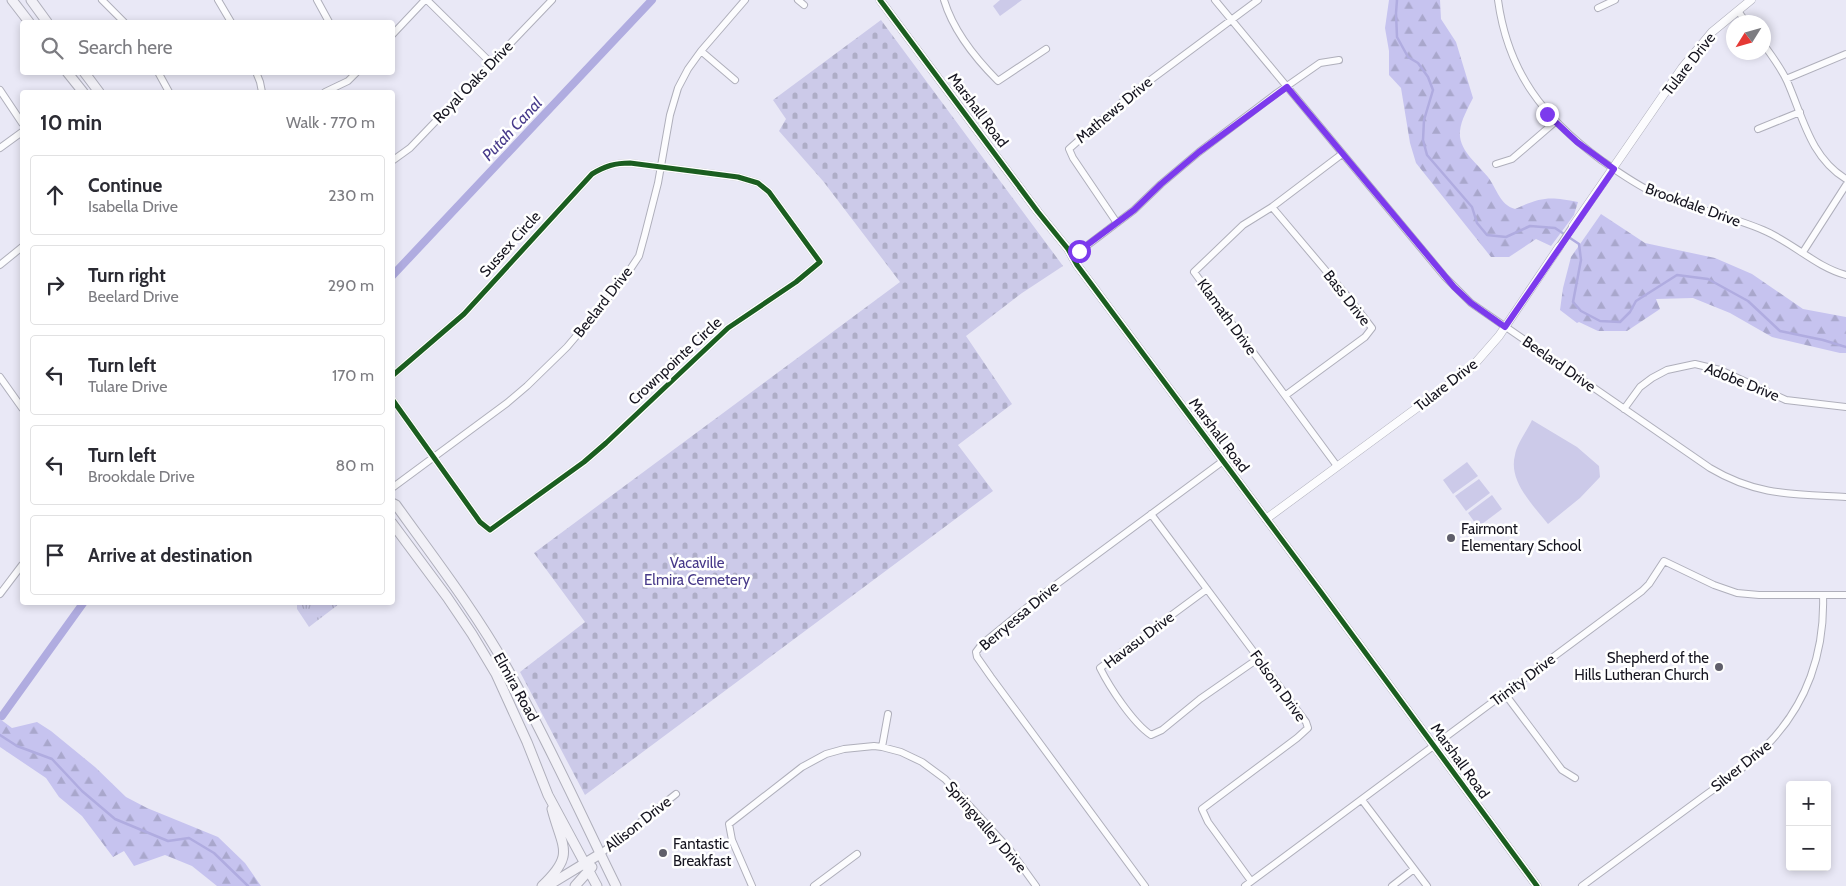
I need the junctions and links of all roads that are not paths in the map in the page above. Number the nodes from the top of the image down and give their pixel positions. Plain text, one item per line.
1 (12, 0) edge
2 (31, 0) edge
3 (102, 0) edge
4 (218, 0) edge
5 (317, 0) edge
6 (426, 0) edge
7 (552, 0) edge
8 (745, 0) edge
9 (798, 0) edge
10 (880, 0) edge
11 (944, 0) edge
12 (1215, 0) edge
13 (1258, 0) edge
14 (1498, 0) edge
15 (1615, 0) edge
16 (1751, 0) edge
17 (804, 5) dead end
18 (1598, 8) dead end
19 (1738, 11) junction
20 (1741, 15) edge
21 (27, 20) edge
22 (46, 20) edge
23 (122, 20) edge
24 (230, 20) edge
25 (328, 20) edge
26 (1231, 20) junction
27 (395, 32) edge
28 (1046, 49) dead end
29 (701, 51) junction
30 (1846, 54) edge
31 (1771, 56) edge
32 (1339, 60) dead end
33 (491, 63) junction
34 (69, 75) edge
35 (86, 75) edge
36 (160, 75) edge
37 (257, 75) edge
38 (355, 75) edge
39 (1786, 79) junction
40 (736, 80) dead end
41 (1287, 87) junction
42 (0, 90) edge
43 (81, 90) edge
44 (98, 90) edge
45 (168, 90) edge
46 (262, 90) edge
47 (329, 90) edge
48 (1800, 112) junction
49 (20, 120) edge
50 (1555, 122) junction
51 (1758, 129) dead end
52 (20, 133) edge
53 (0, 148) edge
54 (1342, 154) junction
55 (395, 159) edge
56 (1496, 164) dead end
57 (660, 168) junction
58 (1614, 169) junction
59 (1846, 179) edge
60 (1846, 185) edge
61 (1272, 207) junction
62 (1117, 223) junction
63 (1573, 226) joint
64 (1560, 247) joint
65 (20, 249) edge
66 (1803, 252) junction
67 (1072, 257) junction
68 (0, 265) edge
69 (1846, 276) edge
70 (1505, 327) junction
71 (395, 373) edge
72 (0, 377) edge
73 (1286, 395) junction
74 (395, 403) edge
75 (20, 405) edge
76 (1846, 407) edge
77 (1624, 409) junction
78 (434, 457) junction
79 (1223, 461) junction
80 (1337, 466) junction
81 (395, 486) edge
82 (1846, 497) edge
83 (395, 504) edge
84 (1152, 514) junction
85 (1266, 519) junction
86 (395, 527) edge
87 (20, 568) edge
88 (1207, 589) junction
89 (0, 594) edge
90 (1823, 595) junction
91 (1846, 595) edge
92 (1259, 658) junction
93 (1505, 694) junction
94 (888, 714) dead end
95 (882, 747) junction
96 (1434, 747) junction
97 (1575, 778) dead end
98 (548, 794) junction
99 (676, 794) dead end
100 (1362, 800) junction
101 (600, 854) junction
102 (857, 854) dead end
103 (584, 863) junction
104 (1414, 869) junction
105 (589, 872) junction
106 (1252, 881) junction
107 (1143, 883) edge
108 (542, 886) edge
109 (548, 886) edge
110 (575, 886) edge
111 (596, 886) edge
112 (616, 886) edge
113 (752, 886) edge
114 (814, 886) edge
115 (1036, 886) edge
116 (1135, 886) edge
117 (1245, 886) edge
118 (1392, 886) edge
119 (1427, 886) edge
120 (1537, 886) edge
121 (1582, 886) edge

1 - 21 main road
2 - 22 main road
3 - 23 street
4 - 24 street
5 - 25 street
6 - 27 street
6 - 33 street
7 - 33 street, Royal Oaks Drive
8 - 29 street, Beelard Drive
9 - 17 street
10 - 67 street, Marshall Road
11 - 28 street
12 - 26 street, Beelard Drive
13 - 26 street
14 - 50 street, Brookdale Drive
15 - 18 street
16 - 19 street, Tulare Drive
19 - 20 street
19 - 58 street, Tulare Drive
26 - 41 street, Beelard Drive
26 - 62 street, Mathews Drive
29 - 40 street
29 - 57 street, Beelard Drive
30 - 39 street
31 - 39 street
32 - 41 street
33 - 55 street, Royal Oaks Drive
34 - 43 main road
35 - 44 main road
36 - 45 street
37 - 46 street
38 - 47 street
39 - 48 street
41 - 54 street, Beelard Drive
41 - 62 street
42 - 49 street
48 - 51 street
48 - 59 street
50 - 56 street
50 - 58 street, Brookdale Drive
52 - 53 street
54 - 61 street, Klamath Drive
54 - 70 street, Beelard Drive
57 - 71 street, Sussex Circle
57 - 78 street, Beelard Drive
57 - 78 street, Crownpointe Circle
58 - 63 street, Tulare Drive
58 - 66 street, Brookdale Drive
60 - 66 street
61 - 73 street, Klamath Drive
61 - 73 street, Bass Drive
62 - 67 street
63 - 64 street, Tulare Drive
64 - 70 street, Tulare Drive
65 - 68 street
66 - 69 street, Brookdale Drive
67 - 79 street, Marshall Road
70 - 77 street, Beelard Drive
70 - 80 street, Tulare Drive
72 - 75 street
73 - 80 street, Klamath Drive
74 - 78 street
76 - 77 street, Adobe Drive
77 - 82 street, Beelard Drive
78 - 81 street, Beelard Drive
79 - 84 street, Berryessa Drive
79 - 85 street, Marshall Road
80 - 85 street, Tulare Drive
83 - 101 main road, Elmira Road
84 - 88 street, Folsom Drive
84 - 107 street, Berryessa Drive
85 - 96 street, Marshall Road
86 - 98 main road, Elmira Road
87 - 89 street
88 - 92 street, Folsom Drive
88 - 92 street, Havasu Drive
90 - 91 street, Trinity Drive
90 - 93 street, Trinity Drive
90 - 121 street, Silver Drive
92 - 106 street, Folsom Drive
93 - 96 street, Trinity Drive
93 - 97 street
94 - 95 street
95 - 113 street, Springvalley Drive
95 - 115 street, Springvalley Drive
96 - 100 street, Trinity Drive
96 - 120 street, Marshall Road
98 - 103 main road, Elmira Road
98 - 108 main road
99 - 101 street, Allison Drive
100 - 104 street
100 - 106 street, Trinity Drive
101 - 103 main road, Allison Drive
101 - 105 main road, Allison Drive
101 - 112 main road, Elmira Road
102 - 114 street
103 - 105 main road, Elmira Road
103 - 109 main road, Allison Drive
104 - 118 street
104 - 119 street
105 - 110 main road, Allison Drive
105 - 111 main road, Elmira Road
106 - 117 street, Trinity Drive
107 - 116 street

